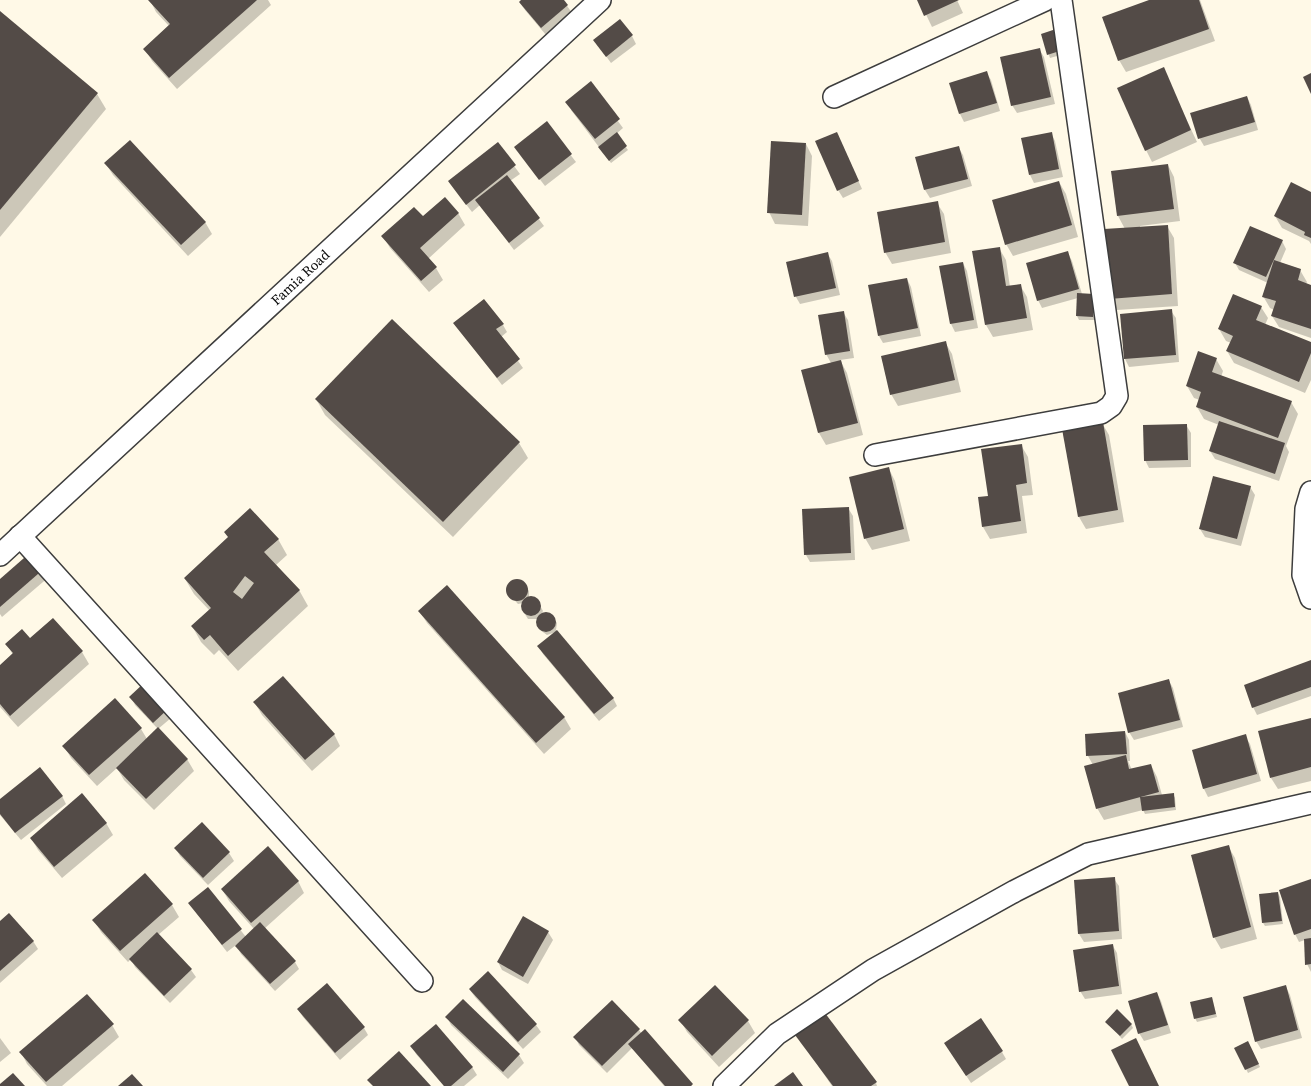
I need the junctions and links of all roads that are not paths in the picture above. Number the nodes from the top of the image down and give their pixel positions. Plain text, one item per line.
1 (600, 0) edge
2 (1045, 0) edge
3 (1061, 0) edge
4 (834, 97) dead end
5 (875, 455) dead end
6 (1311, 492) edge
7 (20, 536) junction
8 (0, 555) edge
9 (1311, 598) edge
10 (1311, 803) edge
11 (422, 981) dead end
12 (724, 1086) edge

1 - 7 street, Famia Road
2 - 4 street
3 - 5 street
6 - 9 street
7 - 8 street, Famia Road
7 - 11 street
10 - 12 street

